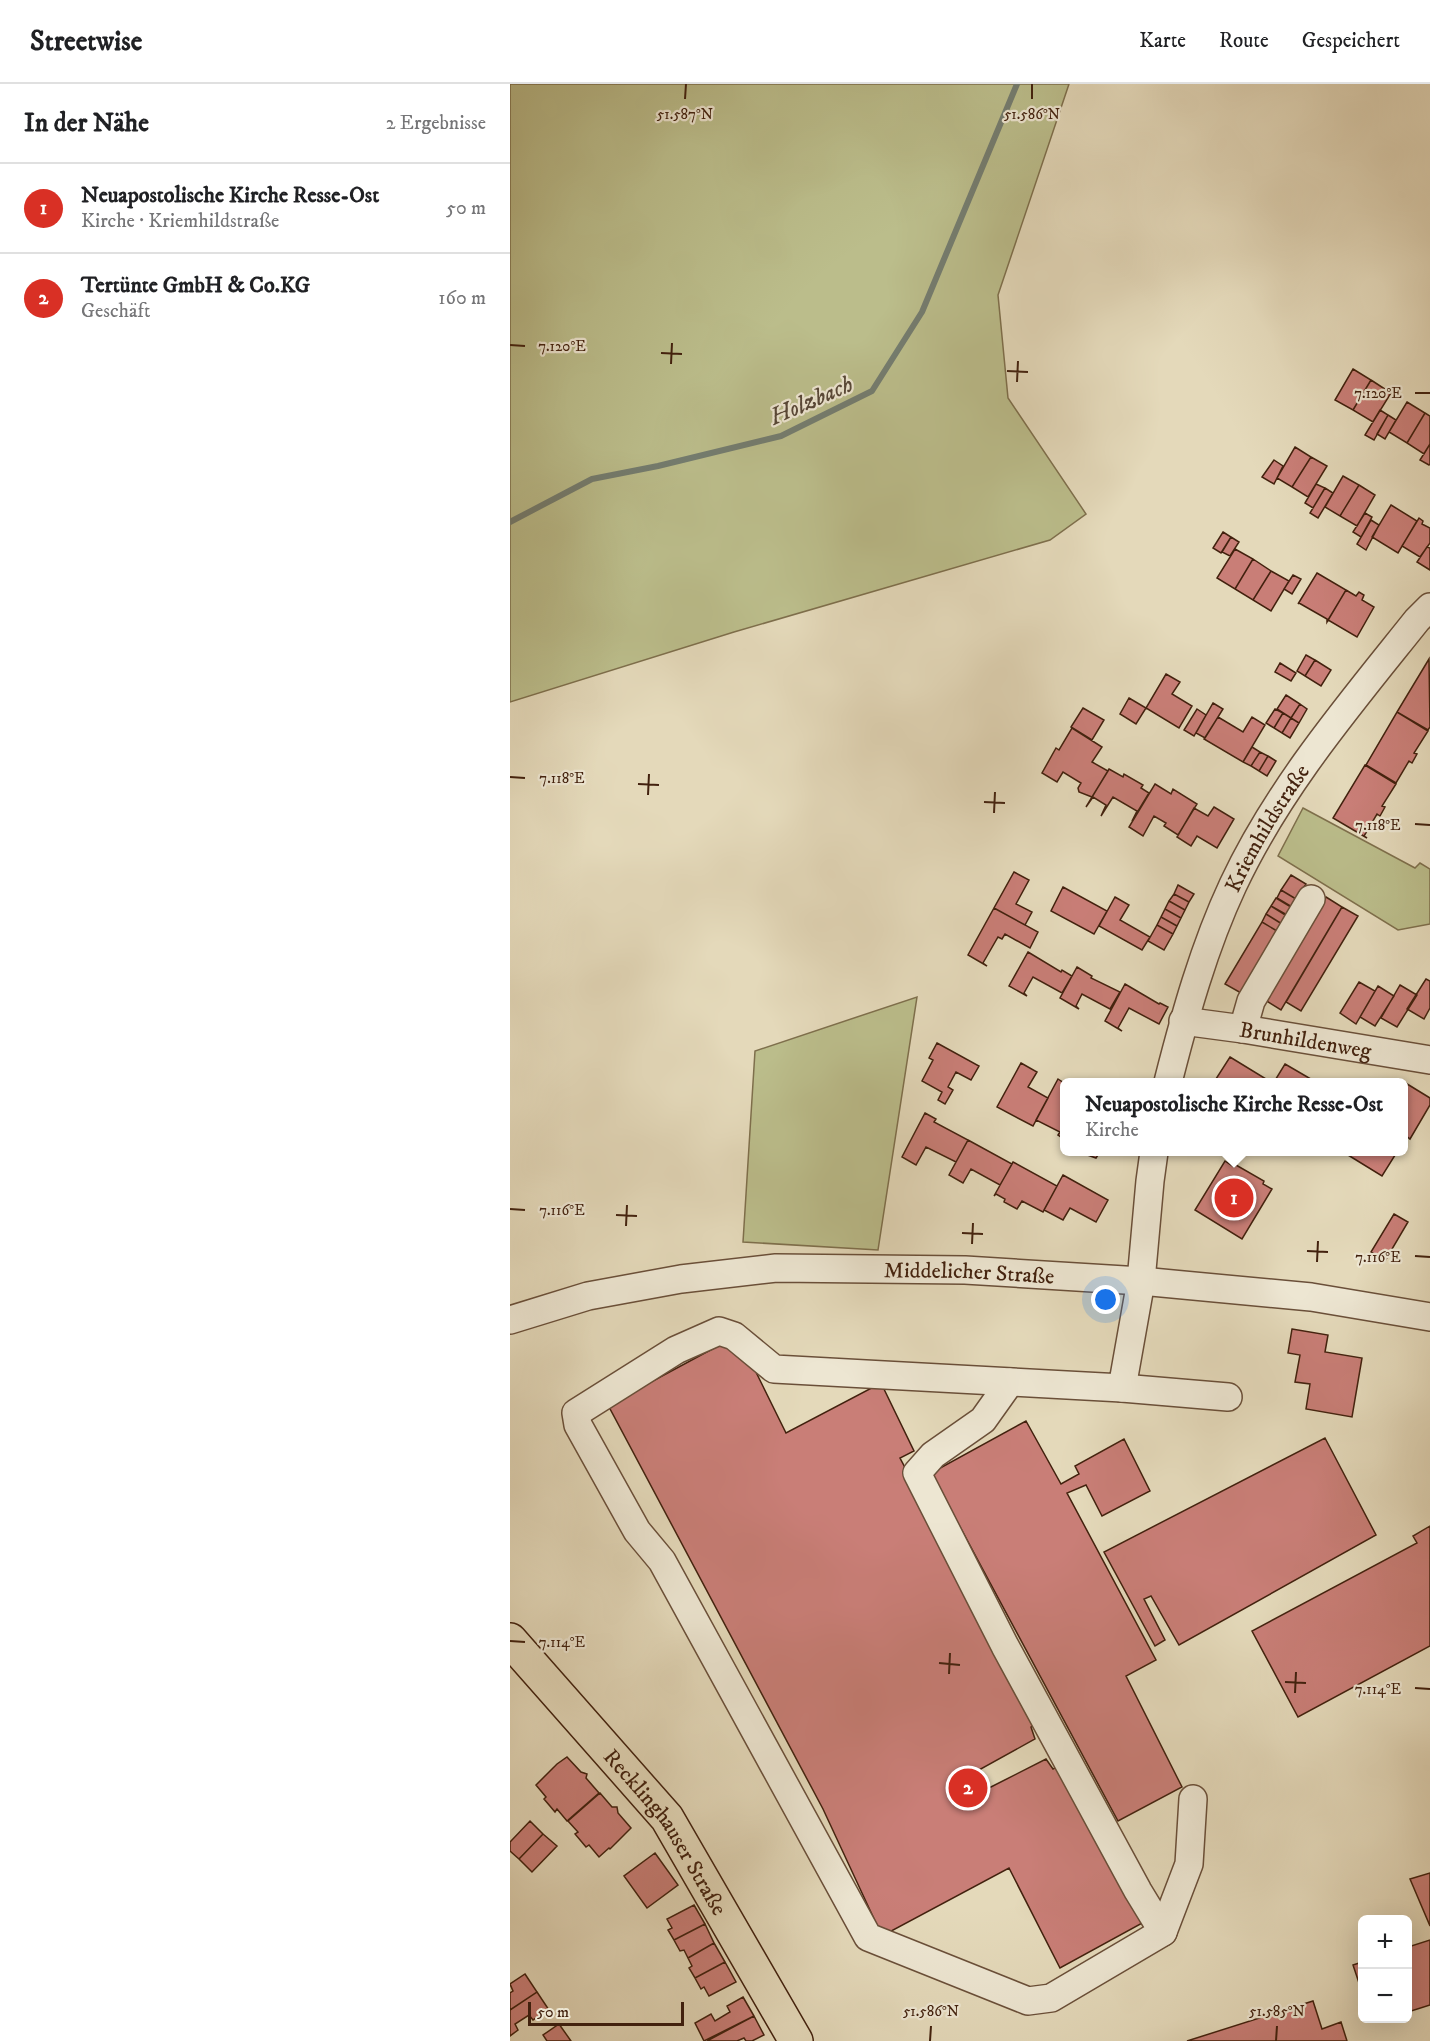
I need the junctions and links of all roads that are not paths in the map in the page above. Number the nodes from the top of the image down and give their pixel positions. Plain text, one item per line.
1 (1426, 618) edge
2 (1311, 899) dead end
3 (1183, 1021) junction
4 (1243, 1029) junction
5 (1430, 1060) edge
6 (1169, 1078) edge
7 (1154, 1156) edge
8 (1141, 1281) junction
9 (1430, 1317) edge
10 (510, 1320) edge
11 (1010, 1382) junction
12 (1122, 1388) junction
13 (1228, 1397) dead end
14 (510, 1640) edge
15 (1193, 1798) dead end
16 (1163, 1932) junction
17 (796, 2041) edge

1 - 3 street, Kriemhildstraße
2 - 4 street
3 - 4 street, Brunhildenweg
3 - 6 street, Kriemhildstraße
4 - 5 street, Brunhildenweg
7 - 8 street
8 - 9 street, Middelicher Straße
8 - 10 street, Middelicher Straße
8 - 12 street
11 - 12 street
11 - 16 street
11 - 16 street
12 - 13 street
14 - 17 main road, Recklinghauser Straße
15 - 16 street

